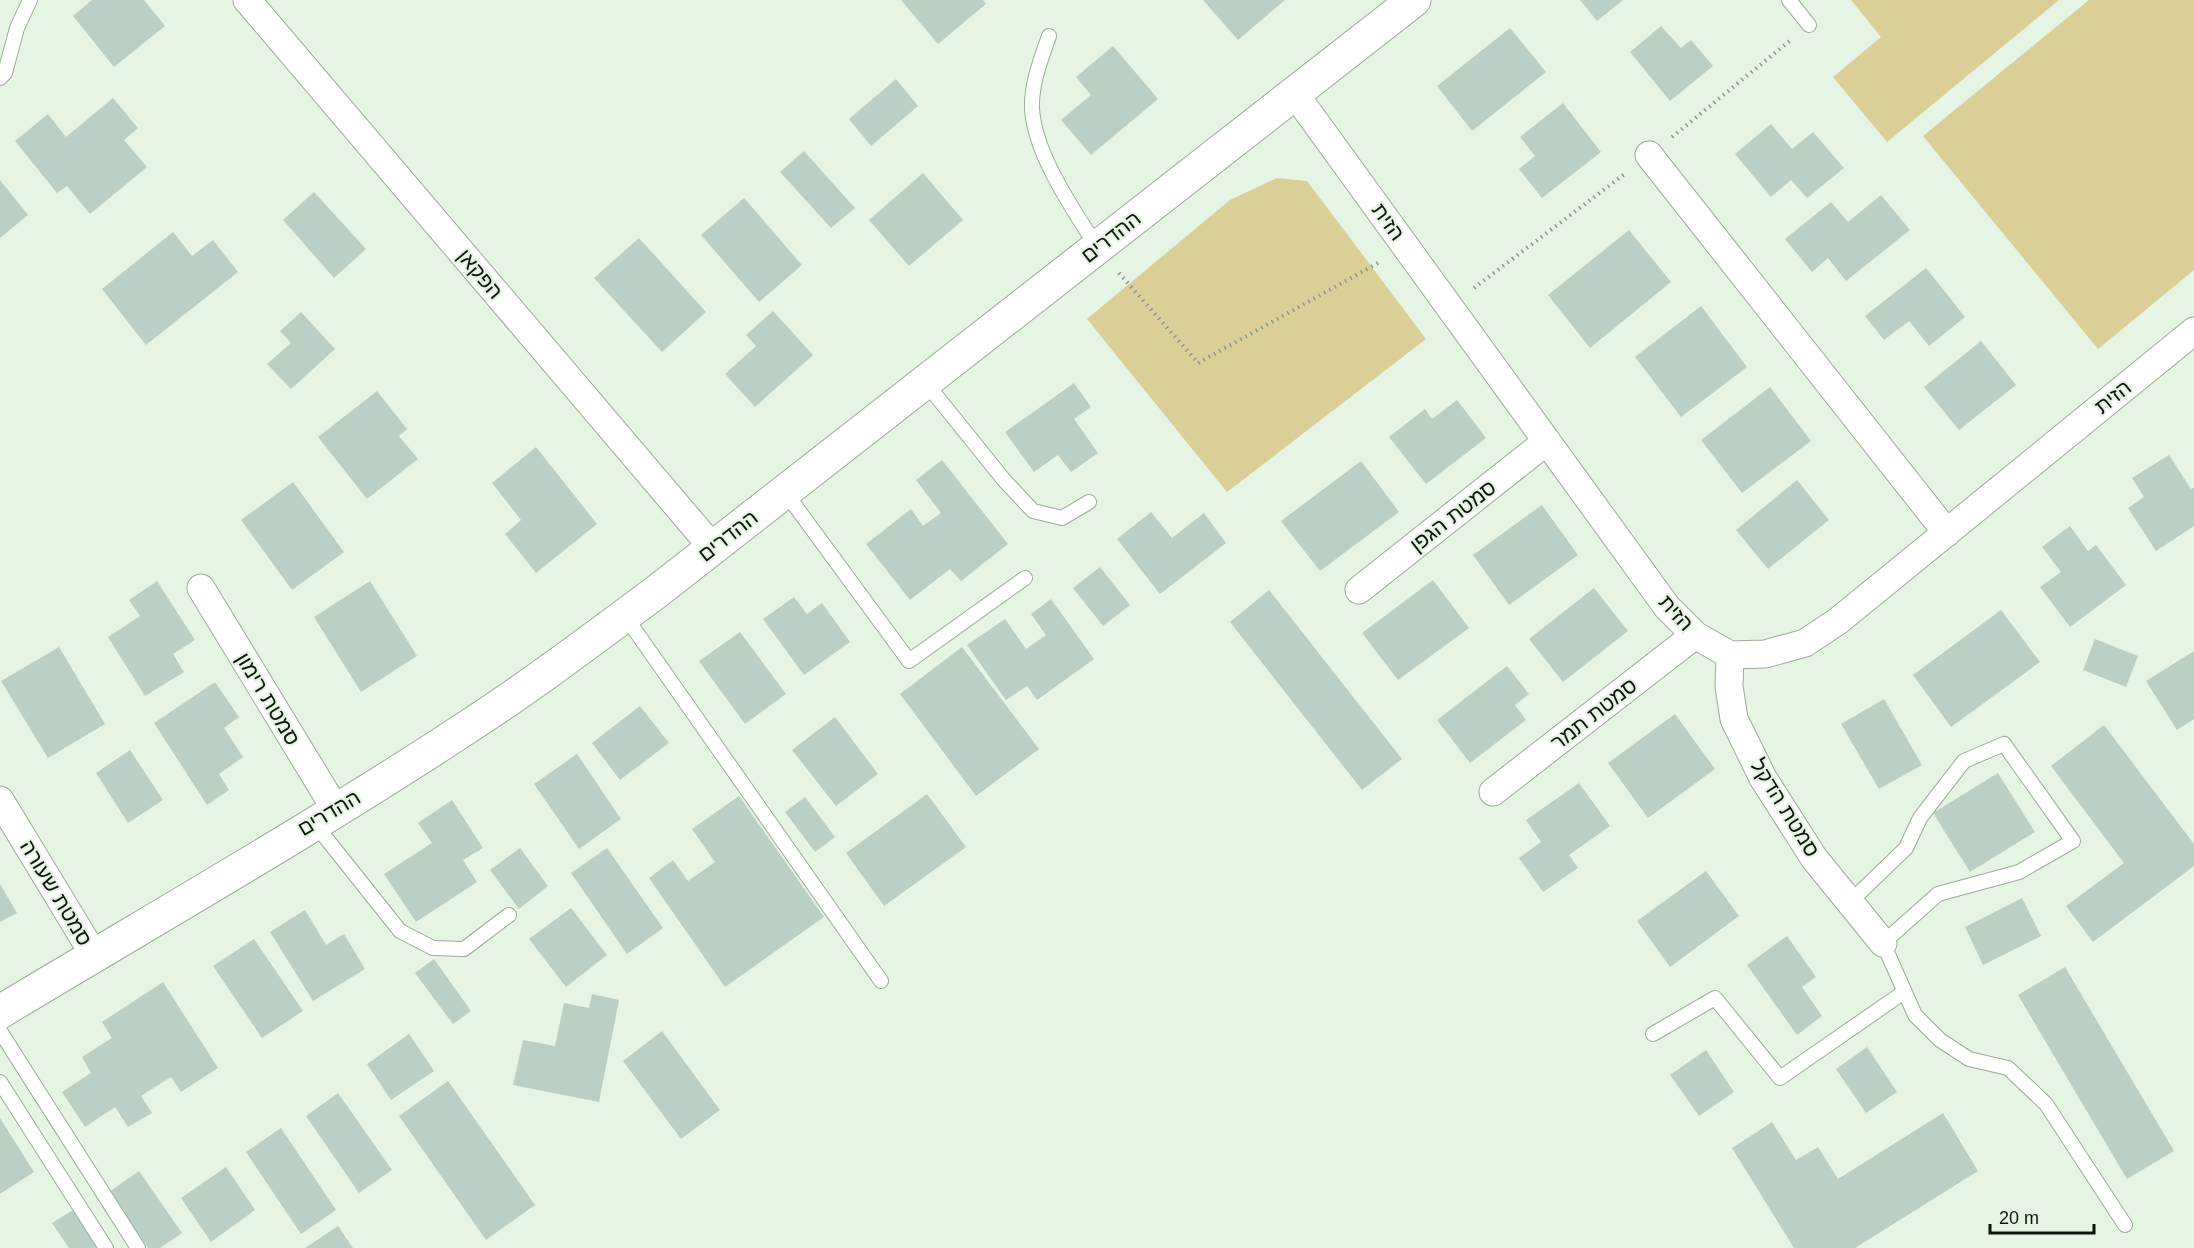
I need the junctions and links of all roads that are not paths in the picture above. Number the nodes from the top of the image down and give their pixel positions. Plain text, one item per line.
1 (30, 0) edge
2 (247, 0) edge
3 (1414, 0) edge
4 (1789, 0) edge
5 (1809, 25) dead end
6 (1049, 36) dead end
7 (0, 78) edge
8 (1295, 94) junction
9 (1649, 155) dead end
10 (1097, 248) junction
11 (2194, 331) edge
12 (925, 382) junction
13 (1547, 441) junction
14 (785, 492) junction
15 (1089, 502) dead end
16 (1947, 533) junction
17 (713, 548) junction
18 (1025, 578) dead end
19 (201, 588) dead end
20 (1359, 590) dead end
21 (625, 616) junction
22 (1695, 635) junction
23 (1730, 655) junction
24 (1493, 792) dead end
25 (0, 800) edge
26 (325, 816) junction
27 (1850, 902) junction
28 (509, 915) dead end
29 (1883, 943) junction
30 (94, 955) junction
31 (880, 981) dead end
32 (1904, 992) junction
33 (0, 1012) edge
34 (0, 1031) edge
35 (1653, 1034) dead end
36 (0, 1082) edge
37 (2125, 1225) dead end
38 (106, 1248) edge
39 (138, 1248) edge

1 - 7 lane
2 - 17 street, הפקאן
3 - 8 street, ההדרים
4 - 5 lane
6 - 10 lane
8 - 10 street, ההדרים
8 - 13 street, הזית
9 - 16 street
10 - 12 street, ההדרים
11 - 16 street, הזית
12 - 14 street, ההדרים
12 - 15 lane
13 - 20 street, סמטת הגפן
13 - 22 street, הזית
14 - 17 street, ההדרים
14 - 18 lane
16 - 23 street, הזית
17 - 21 street, ההדרים
19 - 26 street, סמטת רימון
21 - 26 street, ההדרים
21 - 31 lane
22 - 23 street, הזית
22 - 24 street, סמטת תמר
23 - 27 street, סמטת הדקל
25 - 30 street, סמטת שעורה
26 - 28 lane
26 - 30 street, ההדרים
27 - 29 street, סמטת הדקל
27 - 29 lane
29 - 32 lane
30 - 33 street, ההדרים
32 - 35 lane
32 - 37 lane
34 - 39 lane
36 - 38 lane

